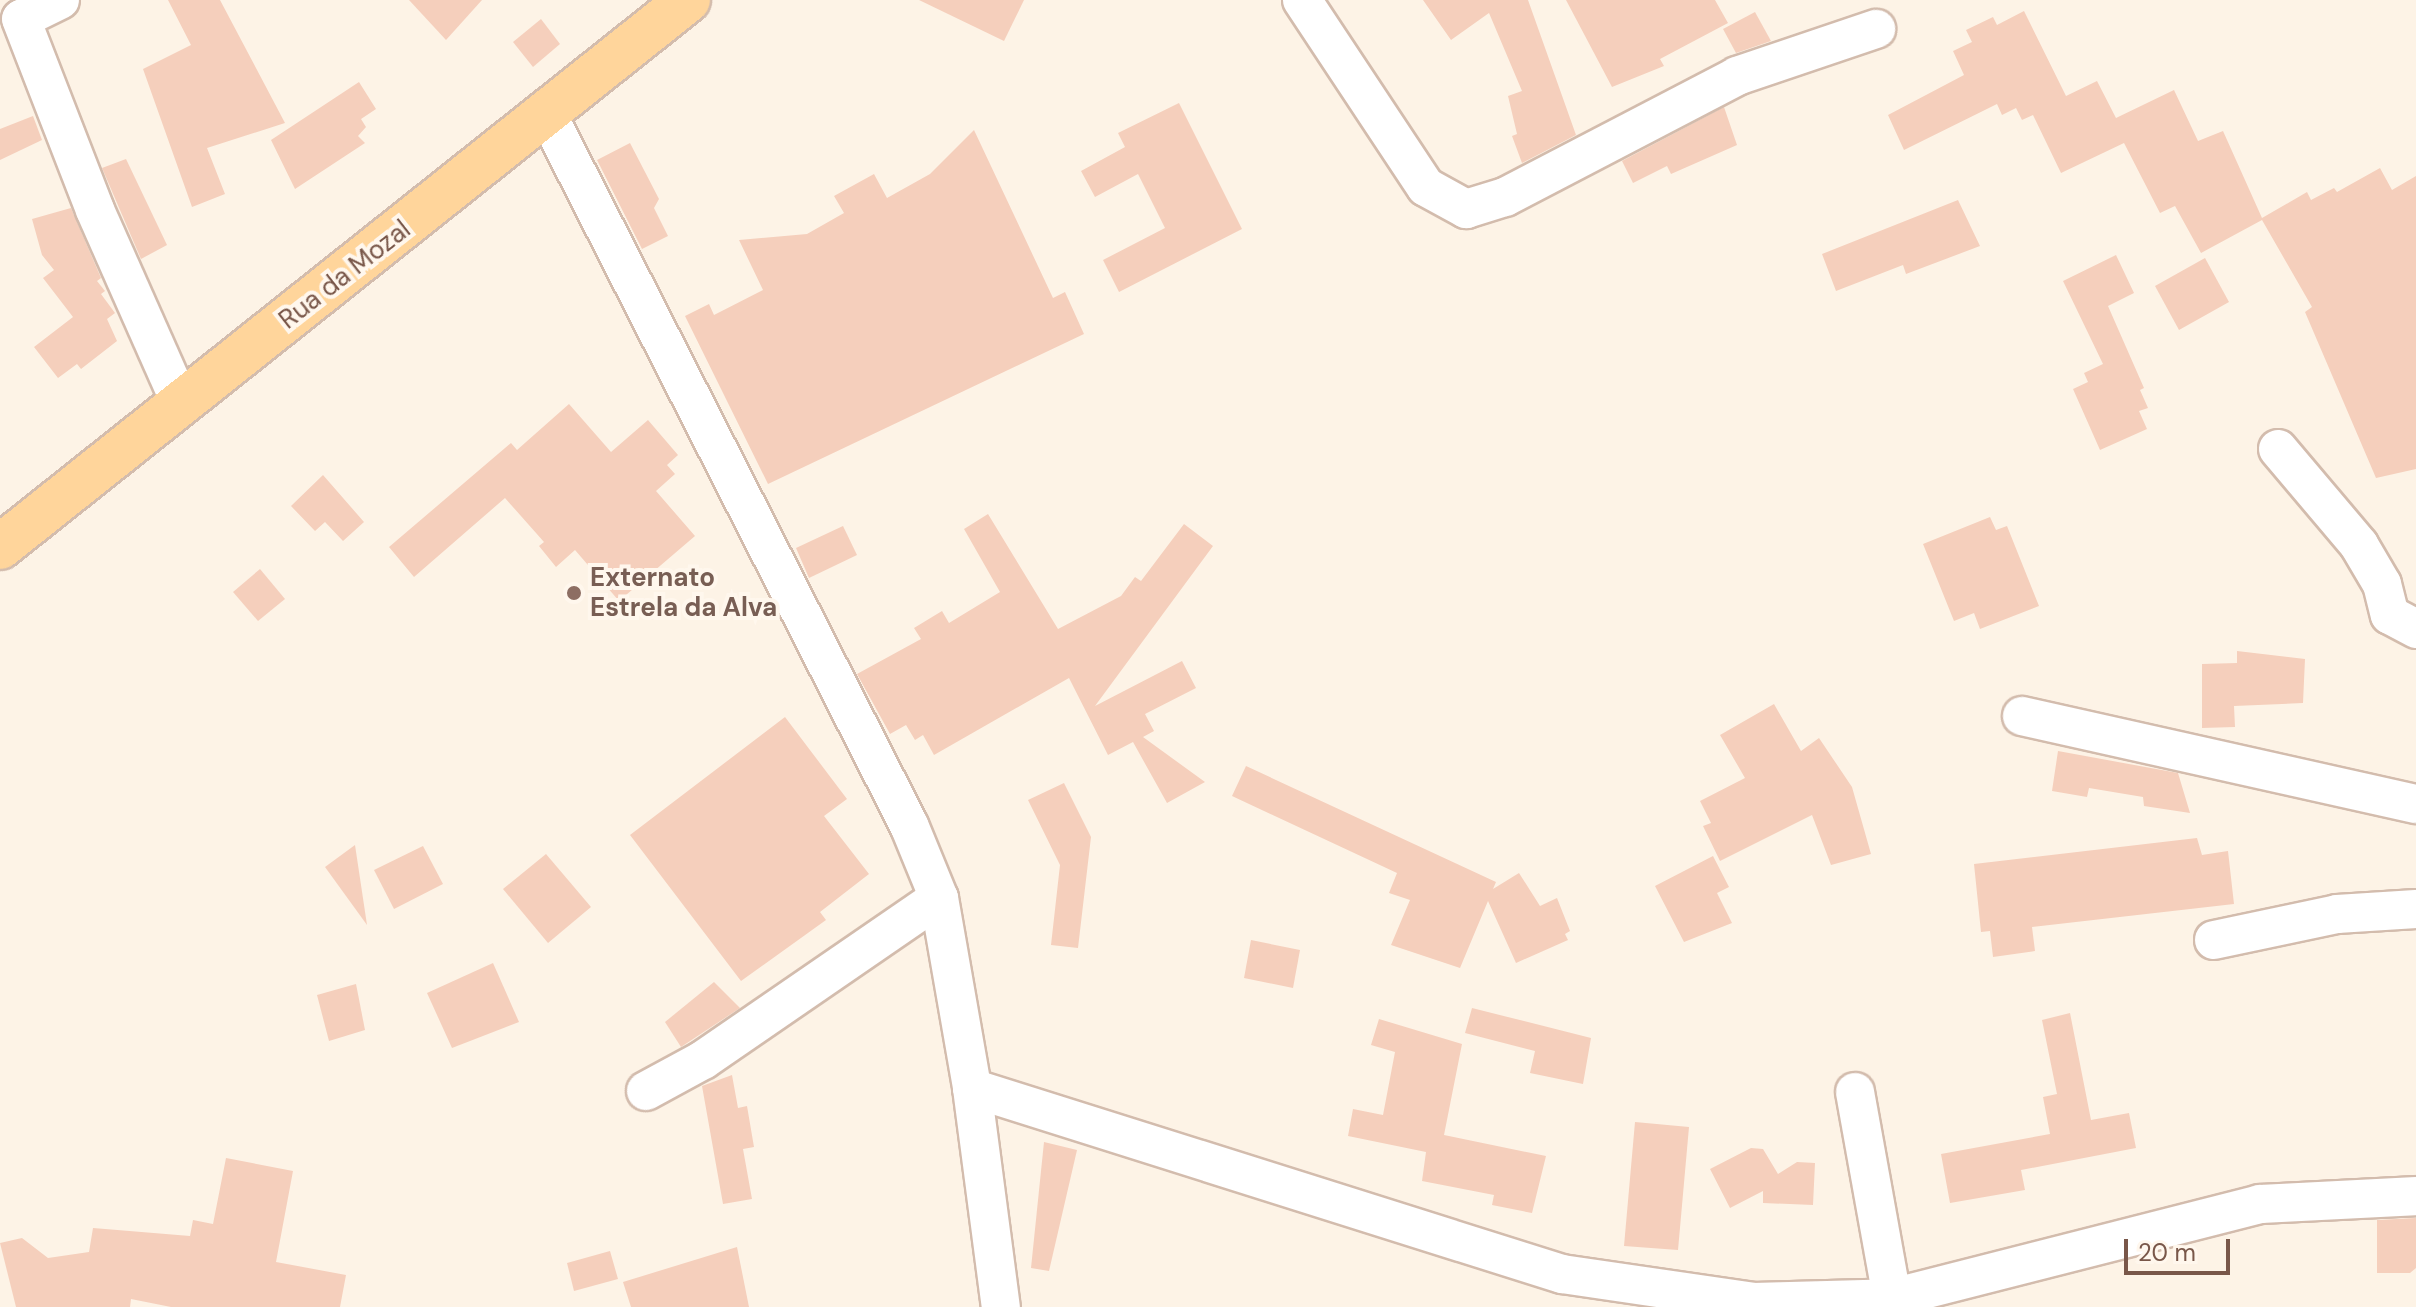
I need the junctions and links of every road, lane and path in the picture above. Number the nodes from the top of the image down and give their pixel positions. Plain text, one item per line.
1 (60, 0) edge
2 (688, 0) edge
3 (1302, 0) edge
4 (1876, 29) dead end
5 (548, 116) junction
6 (181, 404) junction
7 (2278, 449) dead end
8 (0, 547) edge
9 (2416, 629) edge
10 (2022, 716) dead end
11 (2416, 804) edge
12 (939, 898) junction
13 (2416, 909) edge
14 (2214, 940) dead end
15 (972, 1088) junction
16 (646, 1091) dead end
17 (1855, 1092) dead end
18 (2416, 1196) edge
19 (1892, 1298) junction
20 (1001, 1307) edge

1 - 6 street
2 - 5 main road, Rua da Mozal
3 - 4 street
5 - 6 main road, Rua da Mozal
5 - 12 street
6 - 8 main road, Rua da Mozal
7 - 9 street
10 - 11 street
12 - 15 street
12 - 16 street
13 - 14 street
15 - 19 street
15 - 20 street
17 - 19 street
18 - 19 street

